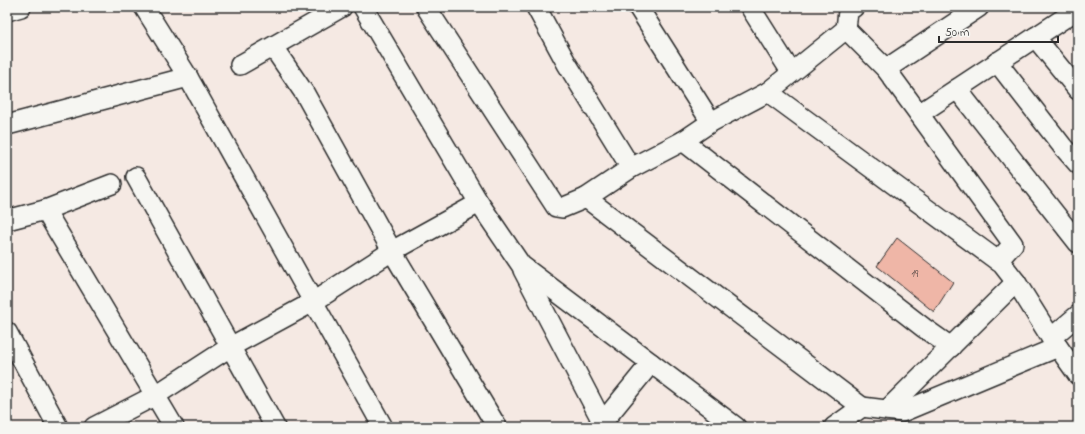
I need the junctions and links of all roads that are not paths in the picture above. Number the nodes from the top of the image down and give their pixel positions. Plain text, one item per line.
1 (21, 7) edge
2 (144, 7) edge
3 (342, 7) edge
4 (363, 7) edge
5 (426, 7) edge
6 (536, 7) edge
7 (638, 7) edge
8 (750, 7) edge
9 (854, 7) edge
10 (979, 7) edge
11 (7, 10) edge
12 (1076, 13) edge
13 (846, 29) junction
14 (1035, 37) junction
15 (273, 47) junction
16 (997, 62) junction
17 (240, 65) dead end
18 (886, 69) junction
19 (791, 72) junction
20 (188, 76) junction
21 (956, 89) junction
22 (1078, 90) edge
23 (768, 92) junction
24 (920, 114) junction
25 (711, 122) junction
26 (7, 125) edge
27 (683, 141) junction
28 (1078, 164) edge
29 (631, 168) junction
30 (136, 177) dead end
31 (112, 184) dead end
32 (586, 198) junction
33 (479, 202) junction
34 (45, 210) junction
35 (7, 220) edge
36 (1078, 242) edge
37 (392, 252) junction
38 (998, 261) junction
39 (521, 265) junction
40 (1016, 282) junction
41 (313, 302) junction
42 (1078, 315) edge
43 (7, 332) edge
44 (1055, 343) junction
45 (230, 347) junction
46 (951, 347) junction
47 (651, 363) junction
48 (1078, 375) edge
49 (156, 395) junction
50 (862, 407) junction
51 (887, 410) junction
52 (601, 426) edge
53 (58, 427) edge
54 (94, 427) edge
55 (174, 427) edge
56 (275, 427) edge
57 (383, 427) edge
58 (498, 427) edge
59 (736, 427) edge
60 (834, 427) edge

1 - 11 street
2 - 20 street
3 - 15 street
4 - 33 street
5 - 32 street
6 - 29 street
7 - 25 street
8 - 19 street
9 - 13 street
10 - 18 street
12 - 14 street
13 - 18 street
13 - 19 street
14 - 16 street
14 - 22 street
15 - 17 street
15 - 37 street
16 - 21 street
16 - 28 street
18 - 24 street
19 - 23 street
20 - 26 street
20 - 41 street
21 - 24 street
21 - 36 street
23 - 25 street
23 - 38 street
24 - 38 street
25 - 27 street
27 - 29 street
27 - 46 street
29 - 32 street
30 - 45 street
31 - 34 street
32 - 50 street
33 - 37 street
33 - 39 street
34 - 35 street
34 - 49 street
37 - 41 street
37 - 58 street
38 - 40 street
39 - 47 street
39 - 52 street
40 - 44 street
40 - 46 street
41 - 45 street
41 - 57 street
42 - 44 street
43 - 53 street
44 - 48 street
44 - 51 street
45 - 49 street
45 - 56 street
46 - 51 street
47 - 52 street
47 - 59 street
49 - 54 street
49 - 55 street
50 - 51 street
50 - 60 street

